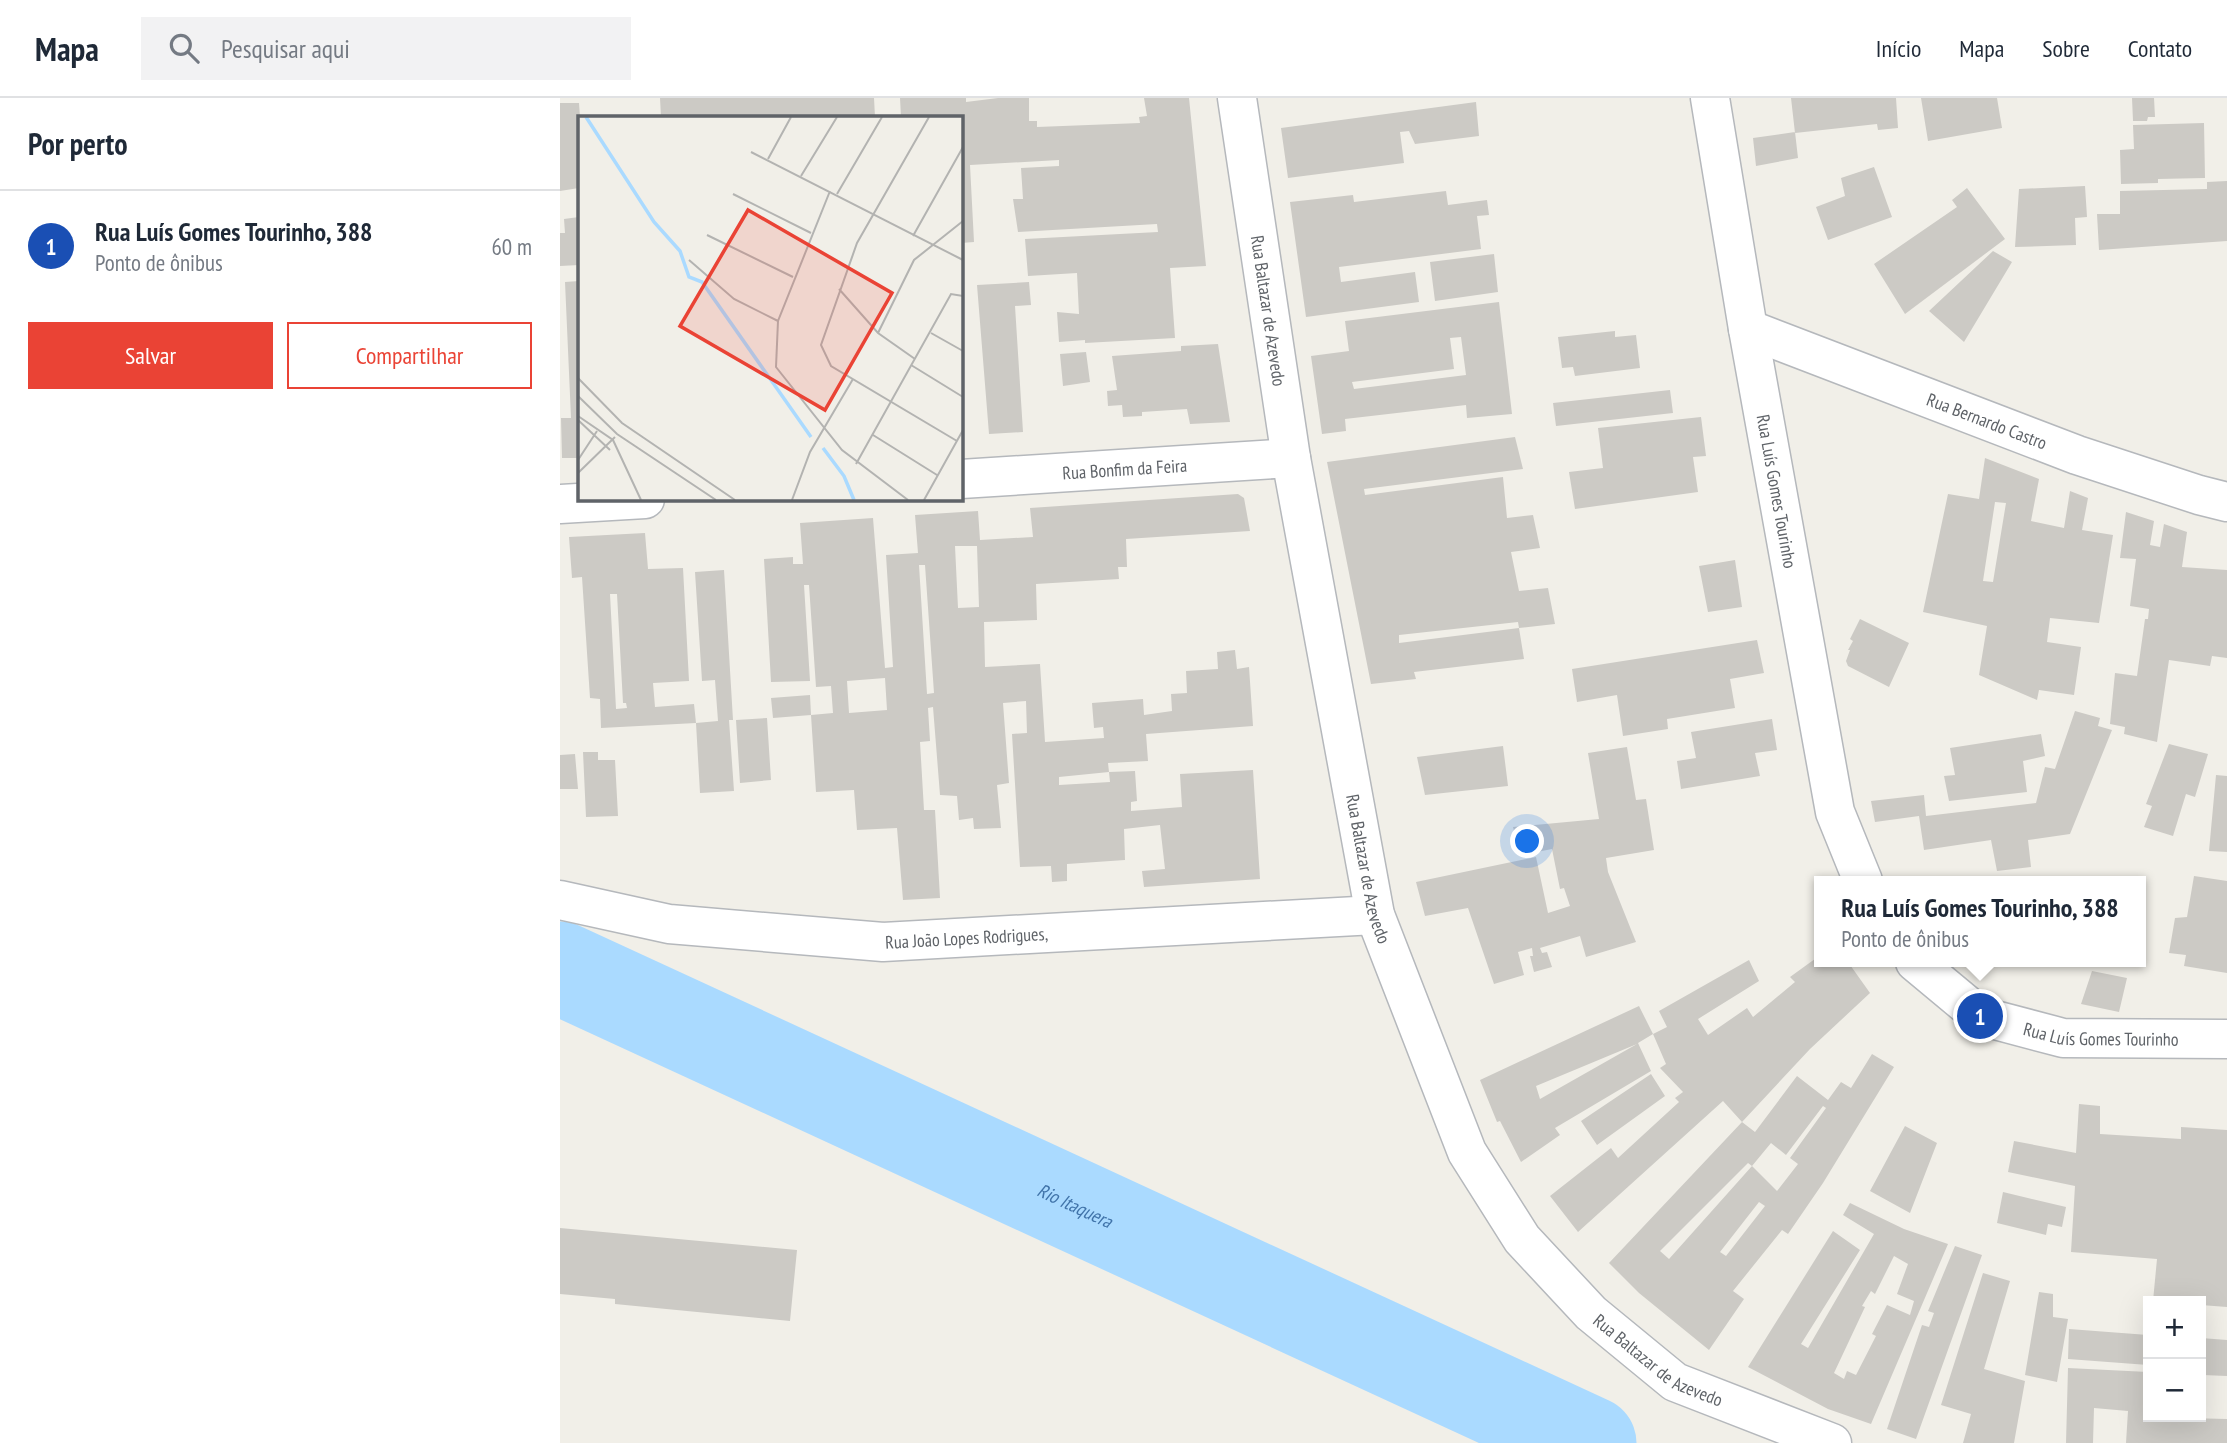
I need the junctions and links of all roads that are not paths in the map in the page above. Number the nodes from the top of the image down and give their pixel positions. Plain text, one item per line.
1 (1237, 98) edge
2 (1710, 98) edge
3 (1748, 329) junction
4 (1291, 458) junction
5 (962, 479) edge
6 (628, 500) edge
7 (2227, 502) edge
8 (560, 504) edge
9 (1861, 876) edge
10 (560, 901) edge
11 (1375, 915) junction
12 (1921, 967) edge
13 (2227, 1039) edge
14 (1832, 1443) edge

1 - 4 street, Rua Baltazar de Azevedo
2 - 3 street, Rua Luís Gomes Tourinho
3 - 7 street, Rua Bernardo Castro
3 - 9 street, Rua Luís Gomes Tourinho
4 - 5 street, Rua Bonfim da Feira
4 - 11 street, Rua Baltazar de Azevedo
6 - 8 street
10 - 11 street, Rua João Lopes Rodrigues,
11 - 14 street, Rua Baltazar de Azevedo
12 - 13 street, Rua Luís Gomes Tourinho

